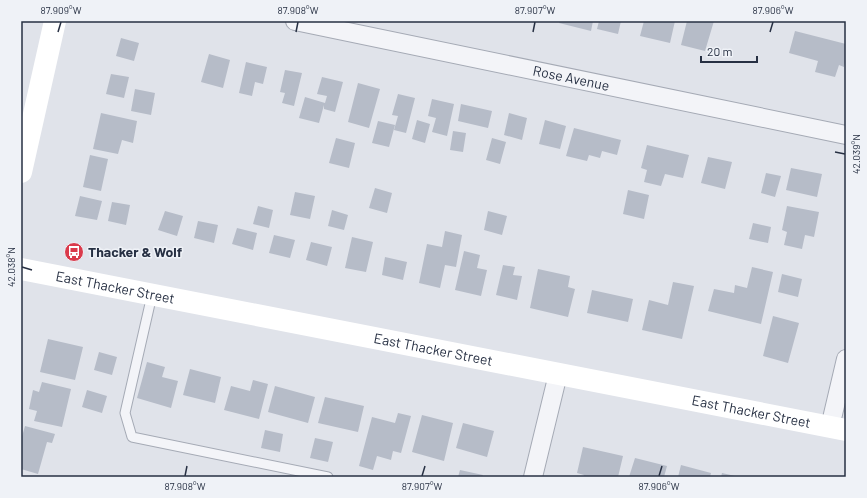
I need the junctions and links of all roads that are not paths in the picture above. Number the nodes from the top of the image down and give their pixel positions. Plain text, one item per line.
1 (55, 21) edge
2 (296, 21) edge
3 (846, 135) edge
4 (21, 172) edge
5 (21, 269) edge
6 (152, 295) junction
7 (846, 359) edge
8 (558, 374) junction
9 (838, 428) edge
10 (328, 477) edge
11 (532, 477) edge

1 - 4 street
2 - 3 street, Rose Avenue
5 - 6 street, East Thacker Street
6 - 8 street, East Thacker Street
6 - 10 lane
7 - 9 street
8 - 9 street, East Thacker Street
8 - 11 street

